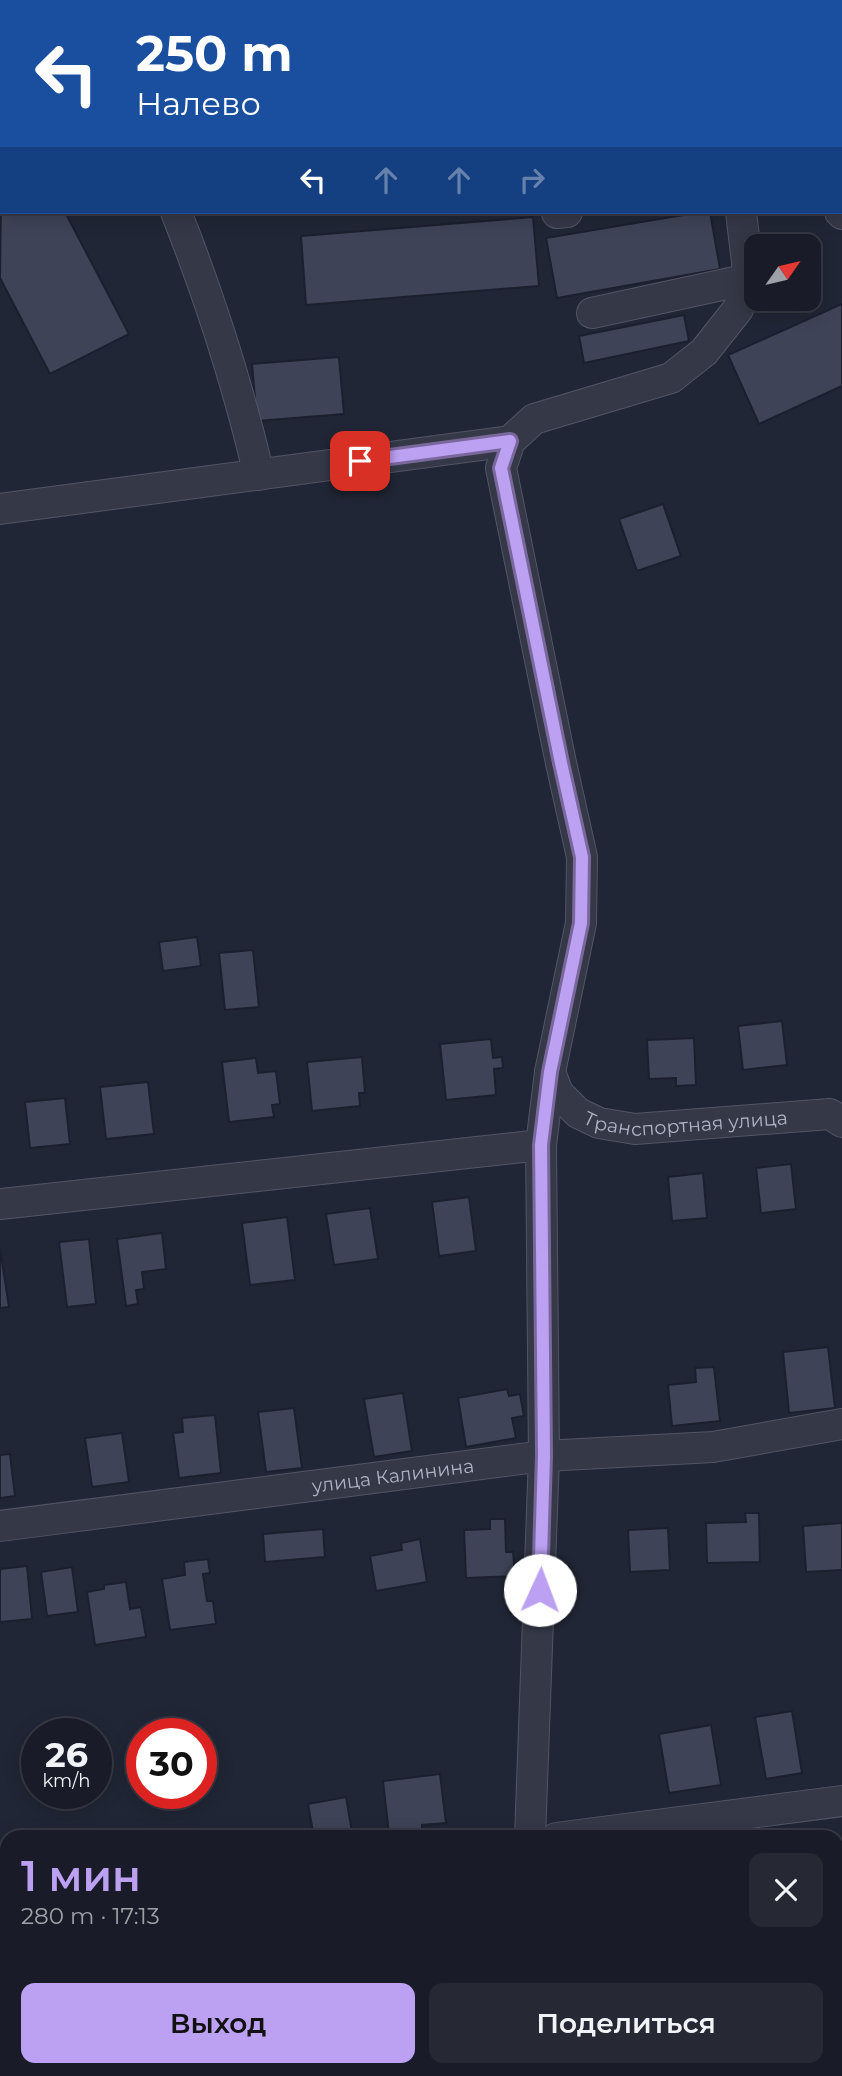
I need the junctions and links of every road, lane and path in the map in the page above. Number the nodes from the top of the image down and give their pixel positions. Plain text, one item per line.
1 (177, 214) edge
2 (741, 214) edge
3 (744, 237) edge
4 (744, 280) edge
5 (744, 293) edge
6 (592, 313) dead end
7 (510, 441) junction
8 (259, 475) junction
9 (0, 509) edge
10 (550, 1072) junction
11 (842, 1122) edge
12 (541, 1145) junction
13 (0, 1204) edge
14 (842, 1424) edge
15 (544, 1456) junction
16 (0, 1526) edge
17 (842, 1801) edge
18 (530, 1830) edge
19 (618, 1830) edge

1 - 8 street
2 - 3 street
4 - 6 street
5 - 7 street
7 - 8 street
7 - 10 street
8 - 9 street
10 - 11 street, Транспортная улица
10 - 12 street
12 - 13 street
12 - 15 street
14 - 15 street, улица Калинина
15 - 16 street, улица Калинина
15 - 18 street
17 - 19 street

